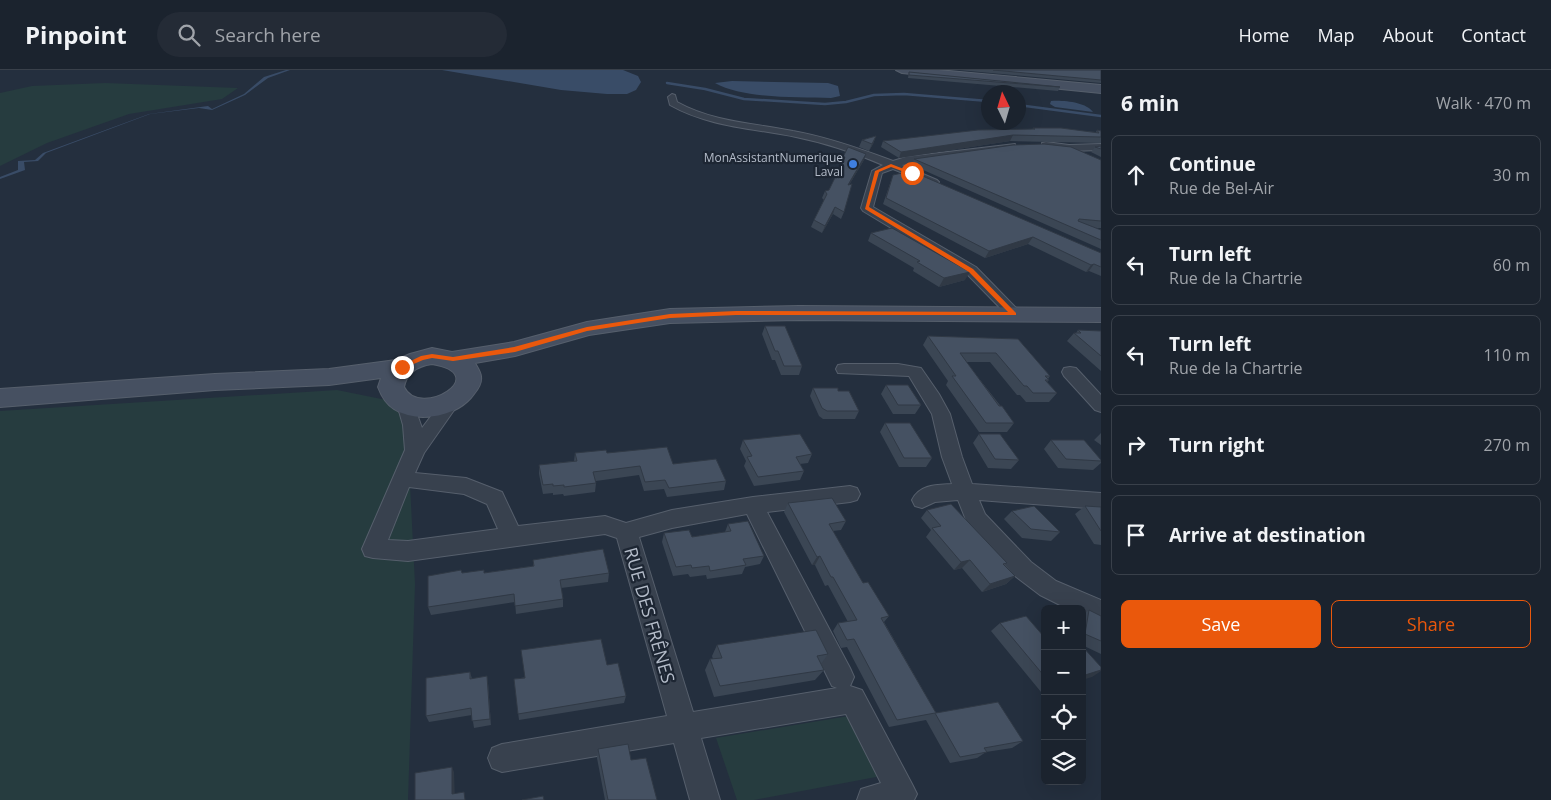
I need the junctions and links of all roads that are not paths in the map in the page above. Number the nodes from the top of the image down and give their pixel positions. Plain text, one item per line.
1 (902, 70) edge
2 (1101, 89) edge
3 (672, 97) dead end
4 (1018, 145) edge
5 (1034, 145) edge
6 (1101, 147) edge
7 (1069, 148) junction
8 (1095, 160) edge
9 (891, 165) junction
10 (948, 189) edge
11 (1014, 314) junction
12 (1101, 315) edge
13 (515, 349) junction
14 (453, 359) junction
15 (402, 367) junction
16 (844, 368) dead end
17 (1070, 372) dead end
18 (330, 376) junction
19 (470, 379) junction
20 (0, 398) edge
21 (399, 399) junction
22 (450, 402) junction
23 (1101, 406) edge
24 (415, 450) junction
25 (403, 479) junction
26 (965, 491) junction
27 (850, 494) dead end
28 (922, 500) dead end
29 (1101, 501) edge
30 (753, 506) junction
31 (626, 532) junction
32 (512, 536) junction
33 (1101, 612) edge
34 (841, 677) dead end
35 (683, 729) junction
36 (502, 758) dead end
37 (705, 800) edge
38 (872, 800) edge

1 - 2 street
3 - 9 street
4 - 9 street
5 - 7 street
6 - 7 street
7 - 8 street
9 - 10 street
9 - 11 street
11 - 12 street
11 - 13 street
13 - 14 street
13 - 19 street
14 - 15 street
14 - 19 street
15 - 18 street
15 - 21 street
16 - 26 street
17 - 23 street
18 - 20 street
18 - 21 street
19 - 22 street
21 - 22 street
21 - 24 street
22 - 24 street
24 - 25 street
25 - 32 street
25 - 32 street, RUE DES FRÊNES
26 - 28 street
26 - 29 street
26 - 33 street
27 - 30 street
30 - 31 street
30 - 34 street
31 - 32 street, RUE DES FRÊNES
31 - 35 street, RUE DES FRÊNES
35 - 36 street
35 - 37 street, RUE DES FRÊNES
35 - 38 street

